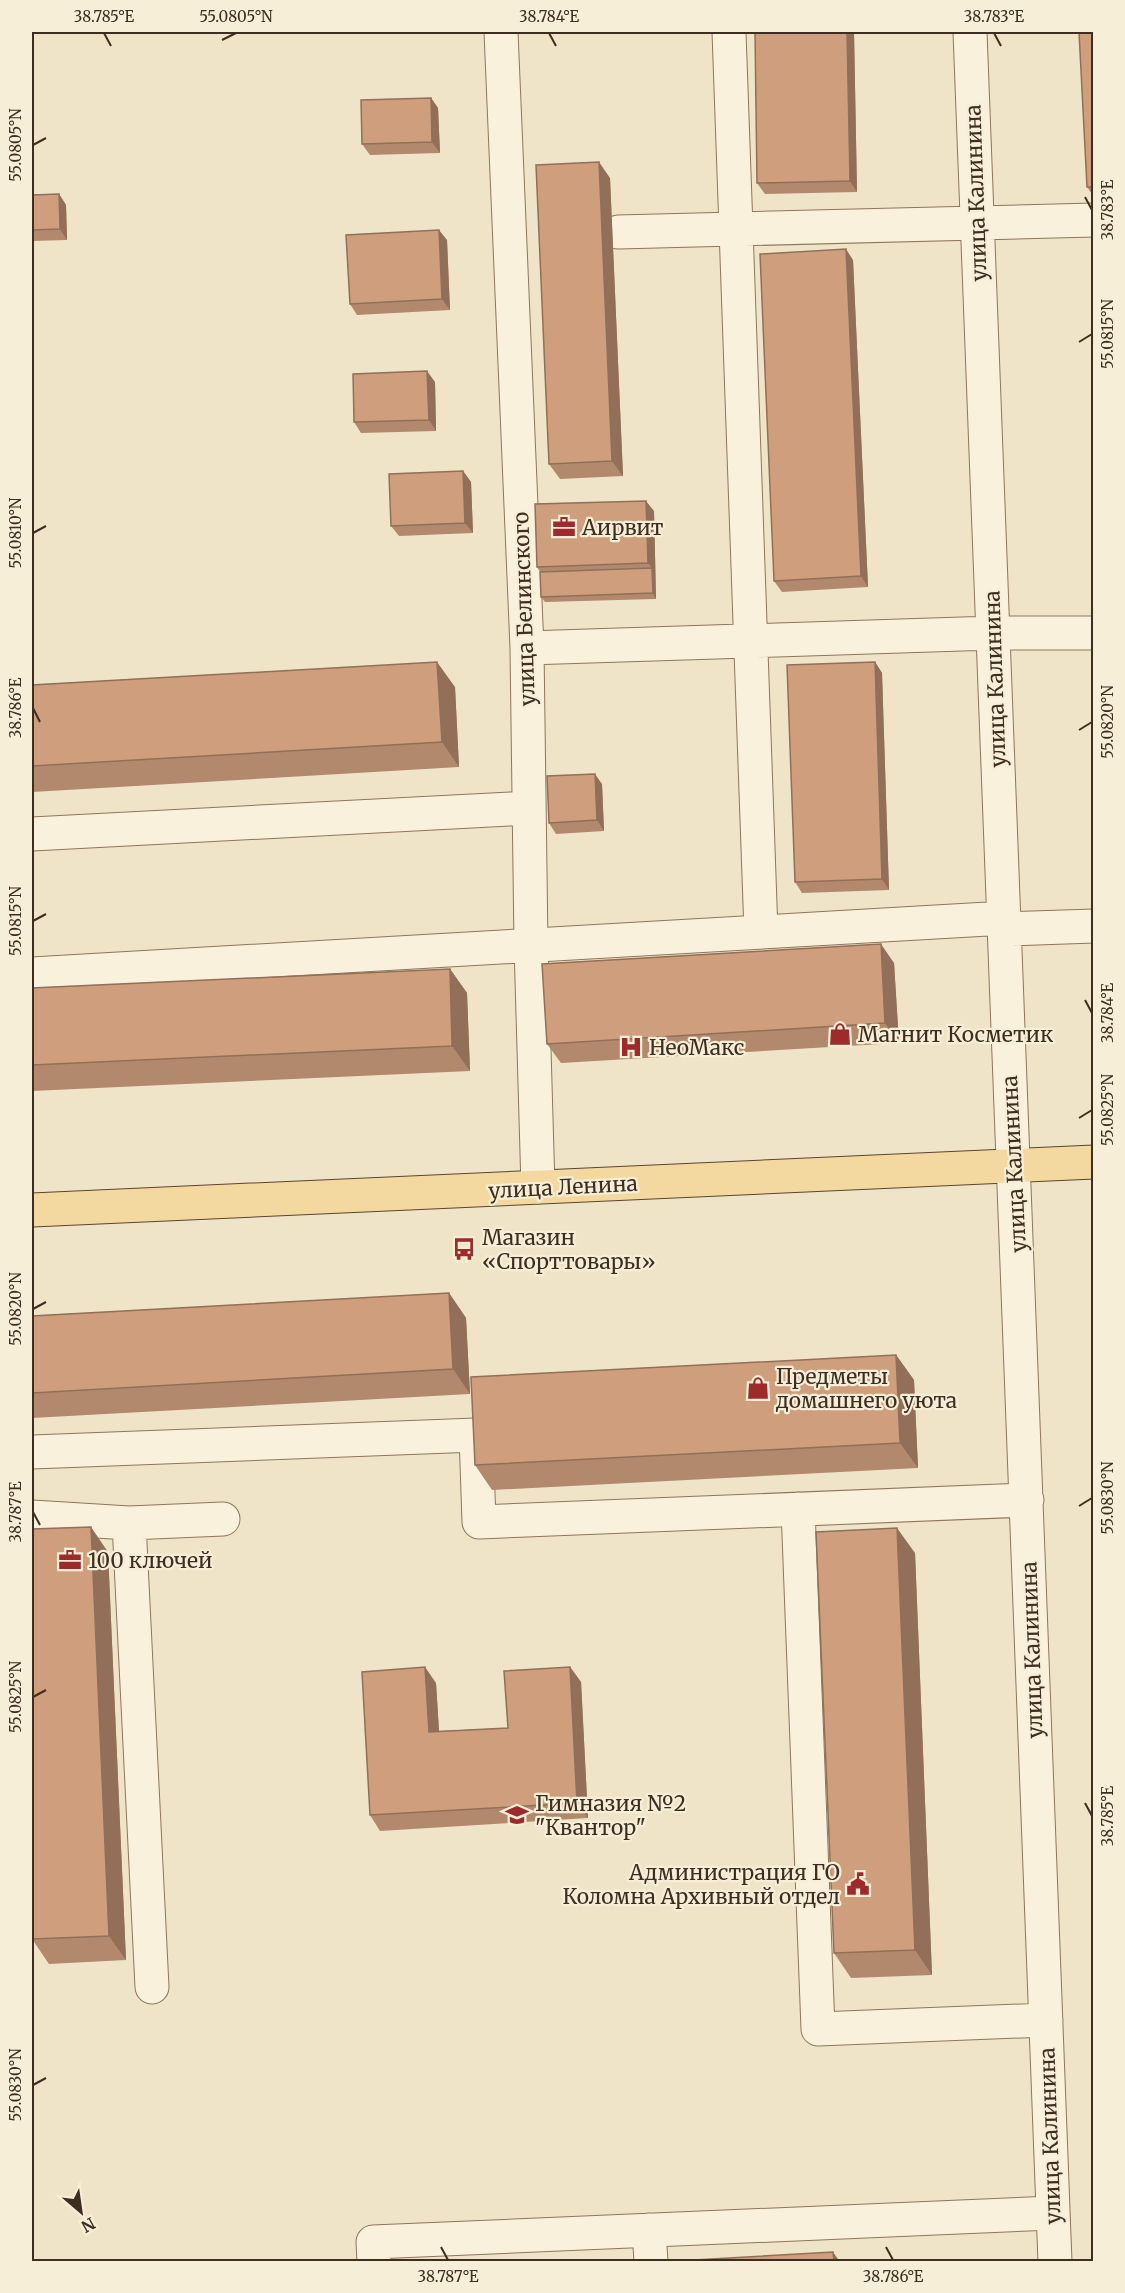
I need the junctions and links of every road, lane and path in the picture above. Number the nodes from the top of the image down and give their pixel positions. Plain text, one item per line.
1 (501, 32) edge
2 (729, 32) edge
3 (970, 32) edge
4 (1094, 220) edge
5 (977, 223) junction
6 (736, 229) junction
7 (618, 232) dead end
8 (993, 633) junction
9 (1094, 633) edge
10 (752, 641) junction
11 (527, 648) junction
12 (529, 808) junction
13 (32, 834) edge
14 (1005, 924) junction
15 (1094, 926) edge
16 (761, 932) junction
17 (531, 945) junction
18 (32, 974) edge
19 (1094, 1162) edge
20 (1013, 1167) junction
21 (538, 1187) junction
22 (32, 1210) edge
23 (32, 1452) edge
24 (1027, 1500) junction
25 (798, 1509) junction
26 (32, 1517) edge
27 (223, 1519) dead end
28 (129, 1523) junction
29 (152, 1987) dead end
30 (1046, 2020) junction
31 (1053, 2213) junction
32 (650, 2246) edge
33 (374, 2262) edge
34 (1055, 2262) edge

1 - 11 street, улица Белинского
2 - 6 street
3 - 5 street, улица Калинина
4 - 5 street
5 - 6 street
5 - 8 street, улица Калинина
6 - 7 street
6 - 10 street
8 - 9 street
8 - 10 street
8 - 14 street, улица Калинина
10 - 11 street
10 - 16 street
11 - 12 street, улица Белинского
12 - 13 street
12 - 17 street, улица Белинского
14 - 15 street
14 - 16 street
14 - 20 street, улица Калинина
16 - 17 street
17 - 18 street
17 - 21 street, улица Белинского
19 - 20 main road, улица Ленина
20 - 21 main road, улица Ленина
20 - 24 street, улица Калинина
21 - 22 main road, улица Ленина
23 - 25 street
24 - 25 street
24 - 30 street, улица Калинина
25 - 30 street
26 - 28 street
27 - 28 street
28 - 29 street
30 - 31 street, улица Калинина
31 - 32 street
31 - 34 street, улица Калинина
32 - 33 street

